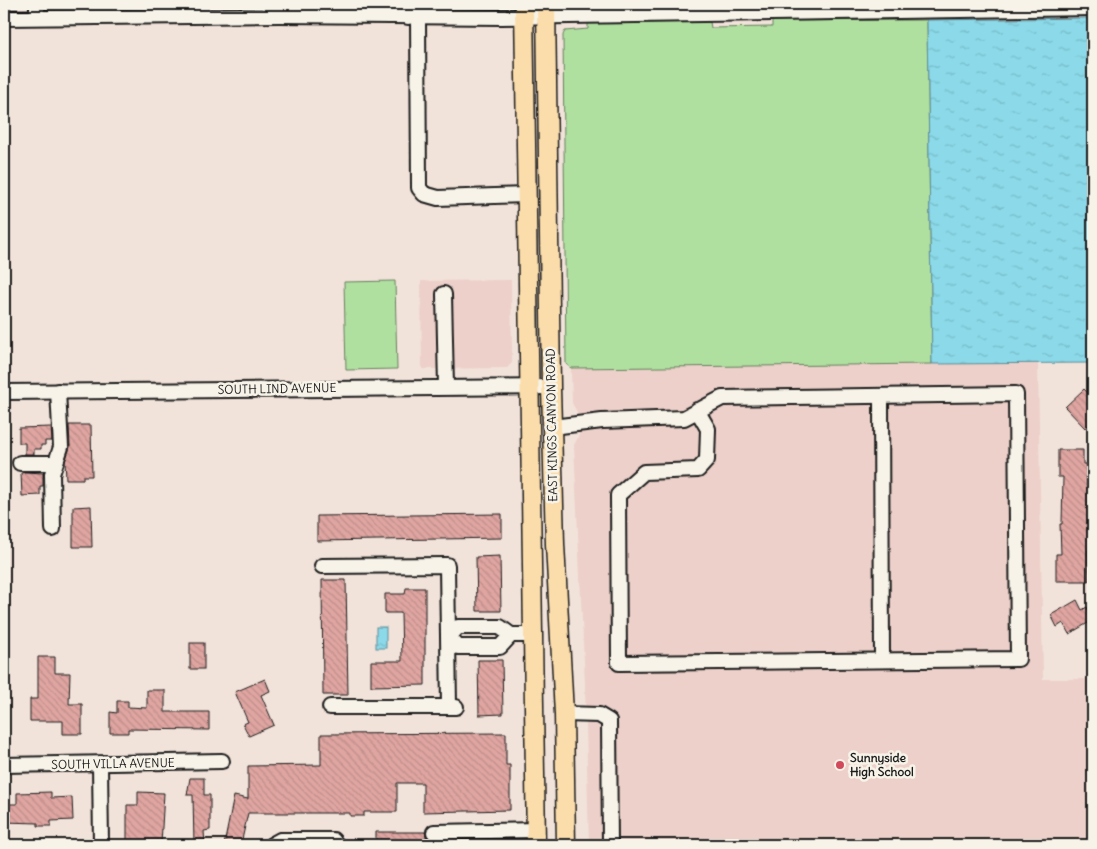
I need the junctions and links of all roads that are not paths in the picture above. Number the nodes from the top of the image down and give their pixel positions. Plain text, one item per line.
1 (905, 6) edge
2 (1093, 8) edge
3 (37, 10) edge
4 (280, 10) edge
5 (524, 10) edge
6 (546, 10) edge
7 (411, 12) edge
8 (4, 18) edge
9 (526, 195) junction
10 (444, 294) dead end
11 (529, 387) junction
12 (551, 387) junction
13 (446, 388) junction
14 (58, 391) junction
15 (4, 392) edge
16 (881, 396) junction
17 (697, 410) junction
18 (552, 426) junction
19 (20, 463) dead end
20 (54, 463) junction
21 (53, 529) dead end
22 (322, 566) dead end
23 (534, 635) junction
24 (511, 636) junction
25 (449, 637) junction
26 (882, 660) junction
27 (330, 707) dead end
28 (564, 714) junction
29 (222, 761) dead end
30 (100, 764) junction
31 (4, 765) edge
32 (434, 832) dead end
33 (536, 838) edge
34 (101, 845) edge
35 (271, 845) edge
36 (337, 845) edge
37 (566, 845) edge
38 (610, 845) edge

1 - 2 street
1 - 6 street
3 - 4 street
3 - 8 street
4 - 7 street
5 - 6 street
5 - 7 street
5 - 9 main road, EAST KINGS CANYON ROAD
6 - 12 main road, EAST KINGS CANYON ROAD
7 - 9 street
9 - 11 main road, EAST KINGS CANYON ROAD
10 - 13 street
11 - 12 street, SOUTH LIND AVENUE
11 - 13 street, SOUTH LIND AVENUE
11 - 23 main road, EAST KINGS CANYON ROAD
12 - 18 main road, EAST KINGS CANYON ROAD
13 - 14 street, SOUTH LIND AVENUE
14 - 15 street, SOUTH LIND AVENUE
14 - 20 street
16 - 17 street
16 - 26 street
16 - 26 street
17 - 18 street
17 - 26 street
18 - 28 main road, EAST KINGS CANYON ROAD
19 - 20 street
20 - 21 street
22 - 25 street
23 - 24 street
23 - 33 main road, EAST KINGS CANYON ROAD
24 - 25 street
24 - 25 street
25 - 27 street
28 - 37 main road, EAST KINGS CANYON ROAD
28 - 38 street
29 - 30 street, SOUTH VILLA AVENUE
30 - 31 street, SOUTH VILLA AVENUE
30 - 34 street
32 - 33 street
35 - 36 street

